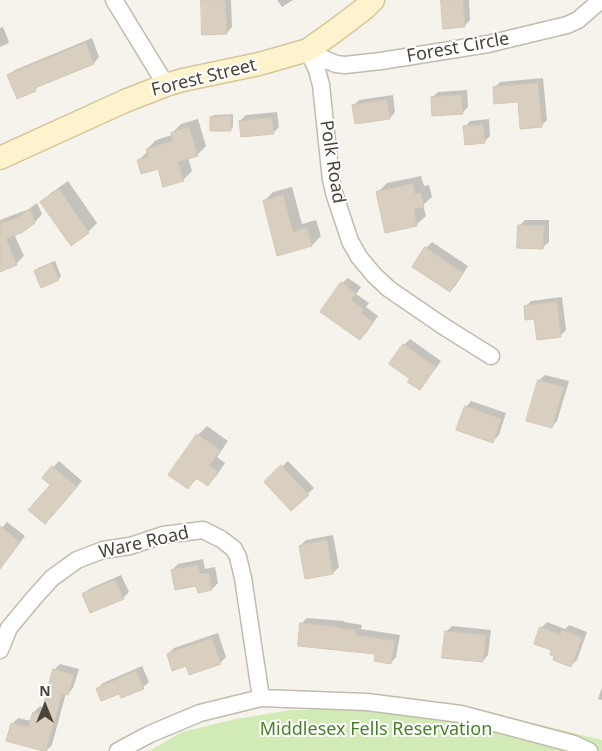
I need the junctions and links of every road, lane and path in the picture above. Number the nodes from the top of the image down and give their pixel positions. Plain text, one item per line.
1 (114, 0) edge
2 (373, 0) edge
3 (601, 0) edge
4 (308, 50) junction
5 (166, 85) junction
6 (0, 158) edge
7 (491, 356) dead end
8 (0, 650) edge
9 (261, 698) junction
10 (118, 751) edge
11 (589, 751) edge

1 - 5 street
2 - 4 main road, Forest Street
3 - 4 street, Forest Circle
4 - 5 main road, Forest Street
4 - 7 street, Polk Road
5 - 6 main road, Forest Street
8 - 9 street, Ware Road
9 - 10 street
9 - 11 street

